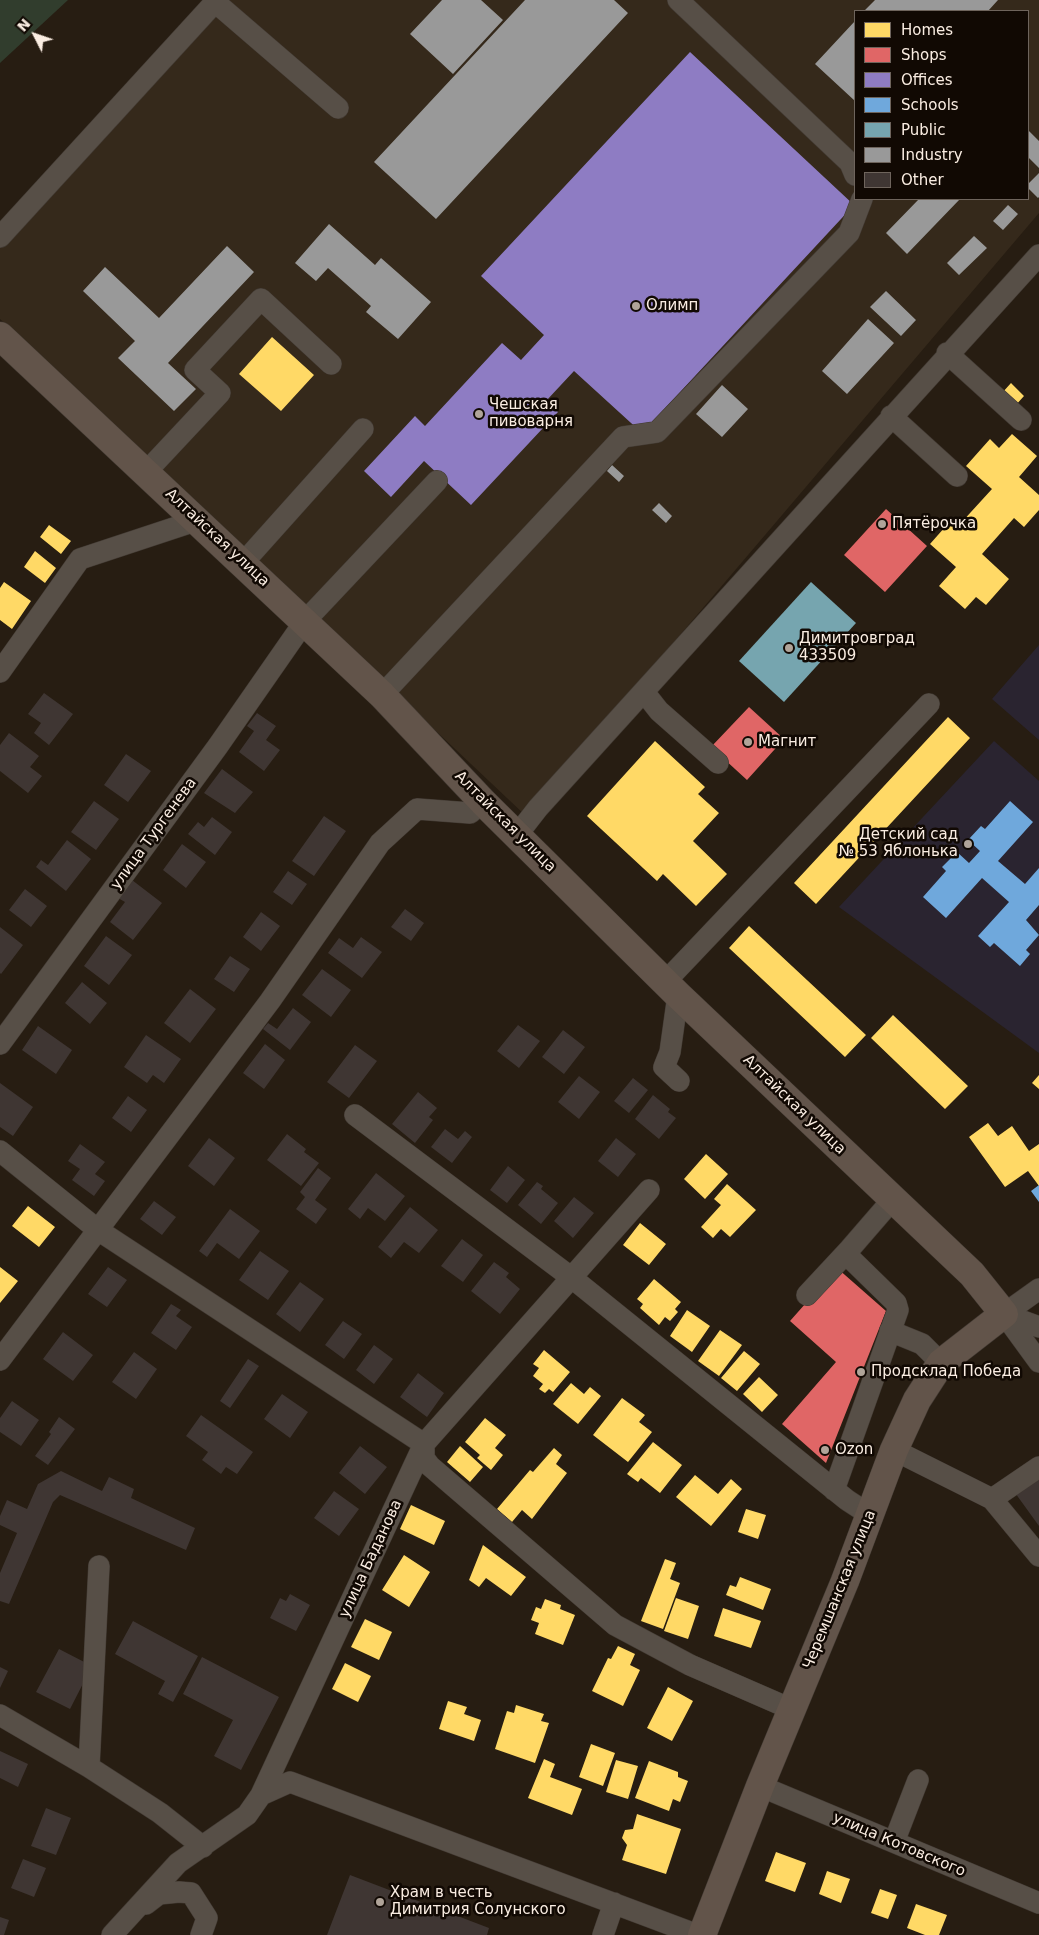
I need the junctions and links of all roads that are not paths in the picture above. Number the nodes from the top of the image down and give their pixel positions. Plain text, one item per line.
1 (678, 0) edge
2 (216, 1) edge
3 (338, 108) dead end
4 (854, 173) edge
5 (862, 200) edge
6 (0, 237) edge
7 (1039, 255) edge
8 (0, 336) edge
9 (947, 353) junction
10 (331, 364) dead end
11 (891, 416) junction
12 (1021, 420) dead end
13 (363, 429) dead end
14 (146, 472) junction
15 (957, 476) dead end
16 (437, 481) dead end
17 (198, 520) junction
18 (243, 563) junction
19 (305, 621) junction
20 (0, 672) edge
21 (644, 692) junction
22 (382, 695) junction
23 (929, 704) dead end
24 (718, 763) dead end
25 (483, 802) junction
26 (517, 835) junction
27 (672, 988) junction
28 (0, 1044) edge
29 (679, 1081) dead end
30 (354, 1115) dead end
31 (0, 1151) edge
32 (649, 1190) dead end
33 (893, 1199) junction
34 (98, 1230) junction
35 (848, 1250) junction
36 (572, 1278) junction
37 (1039, 1289) edge
38 (806, 1295) dead end
39 (1004, 1314) junction
40 (1039, 1328) edge
41 (890, 1331) junction
42 (0, 1360) edge
43 (1039, 1362) edge
44 (941, 1363) junction
45 (424, 1444) junction
46 (894, 1450) junction
47 (1039, 1467) edge
48 (834, 1490) junction
49 (992, 1499) junction
50 (870, 1515) junction
51 (1039, 1556) edge
52 (99, 1566) dead end
53 (791, 1710) junction
54 (0, 1716) edge
55 (89, 1766) junction
56 (918, 1780) dead end
57 (760, 1786) junction
58 (262, 1795) junction
59 (894, 1842) junction
60 (203, 1847) junction
61 (614, 1903) junction
62 (1039, 1903) edge
63 (135, 1912) junction
64 (112, 1935) edge
65 (201, 1935) edge
66 (603, 1935) edge
67 (700, 1935) edge

1 - 4 street
2 - 3 street
2 - 6 street
5 - 22 street
7 - 9 street
8 - 14 main road, Алтайская улица
9 - 11 street
9 - 12 street
10 - 14 street
11 - 15 street
11 - 21 street
13 - 18 street
14 - 17 main road, Алтайская улица
16 - 19 street, улица Тургенева
17 - 18 main road, Алтайская улица
17 - 20 street
18 - 19 main road, Алтайская улица
19 - 22 main road, Алтайская улица
19 - 28 street, улица Тургенева
21 - 24 street
21 - 26 street
22 - 25 main road, Алтайская улица
23 - 27 street
25 - 26 main road, Алтайская улица
25 - 34 street
26 - 27 main road, Алтайская улица
27 - 29 street
27 - 33 main road, Алтайская улица
30 - 36 street
31 - 34 street
32 - 36 street, улица Баданова
33 - 35 street
33 - 39 main road, Алтайская улица
34 - 42 street
34 - 45 street
35 - 38 street
35 - 41 street
36 - 45 street, улица Баданова
36 - 48 street
37 - 39 street, Черемшанская улица
39 - 40 street
39 - 43 street
39 - 44 main road, Черемшанская улица
41 - 44 street
41 - 48 street
44 - 46 main road, Черемшанская улица
45 - 53 street
45 - 58 street, улица Баданова
46 - 49 street
46 - 50 main road, Черемшанская улица
47 - 49 street
48 - 50 street
49 - 51 street
50 - 53 main road, Черемшанская улица
52 - 55 street
53 - 57 main road, Черемшанская улица
54 - 55 street
55 - 60 street
56 - 59 street
57 - 59 street, улица Котовского
57 - 67 main road, Черемшанская улица
58 - 60 street, улица Баданова
58 - 61 street
59 - 62 street, улица Котовского
60 - 63 street, улица Баданова
61 - 66 street
61 - 67 street
63 - 64 street, улица Баданова
63 - 65 street

